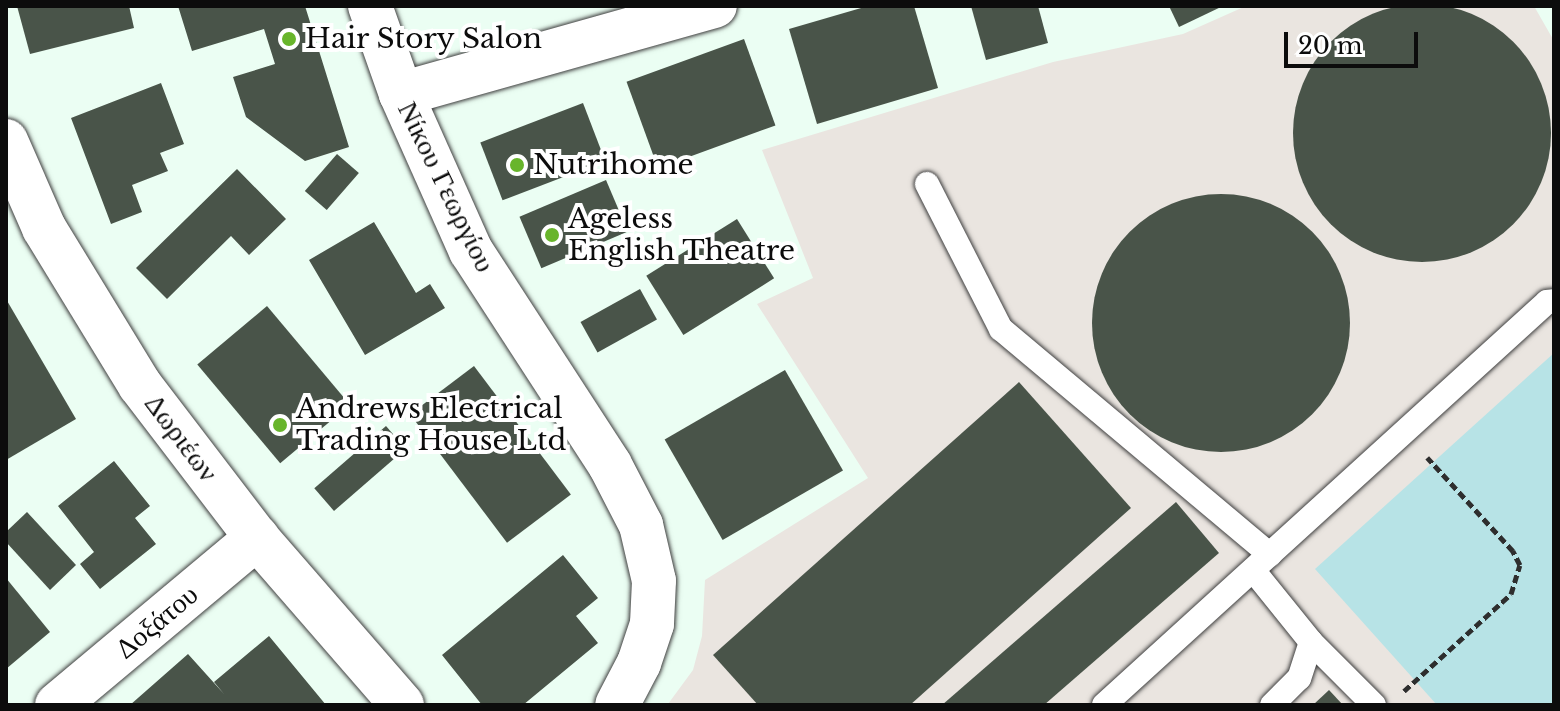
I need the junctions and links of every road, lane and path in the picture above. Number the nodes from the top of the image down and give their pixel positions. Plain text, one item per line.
1 (370, 6) edge
2 (715, 6) edge
3 (401, 94) junction
4 (6, 141) edge
5 (927, 184) dead end
6 (1554, 301) edge
7 (1405, 432) junction
8 (257, 538) junction
9 (1261, 562) junction
10 (1311, 642) junction
11 (1398, 697) dead end
12 (57, 705) edge
13 (402, 705) edge
14 (617, 705) edge
15 (1104, 705) edge
16 (1272, 705) edge
17 (1374, 705) edge

1 - 3 street, Νίκου Γεωργίου
2 - 3 street
3 - 14 street, Νίκου Γεωργίου
4 - 8 street, Δωριέων
5 - 9 lane
6 - 7 lane
7 - 9 lane
7 - 11 path
8 - 12 street, Δοξάτου
8 - 13 street, Δωριέων
9 - 10 lane
9 - 15 lane
10 - 16 lane
10 - 17 lane

